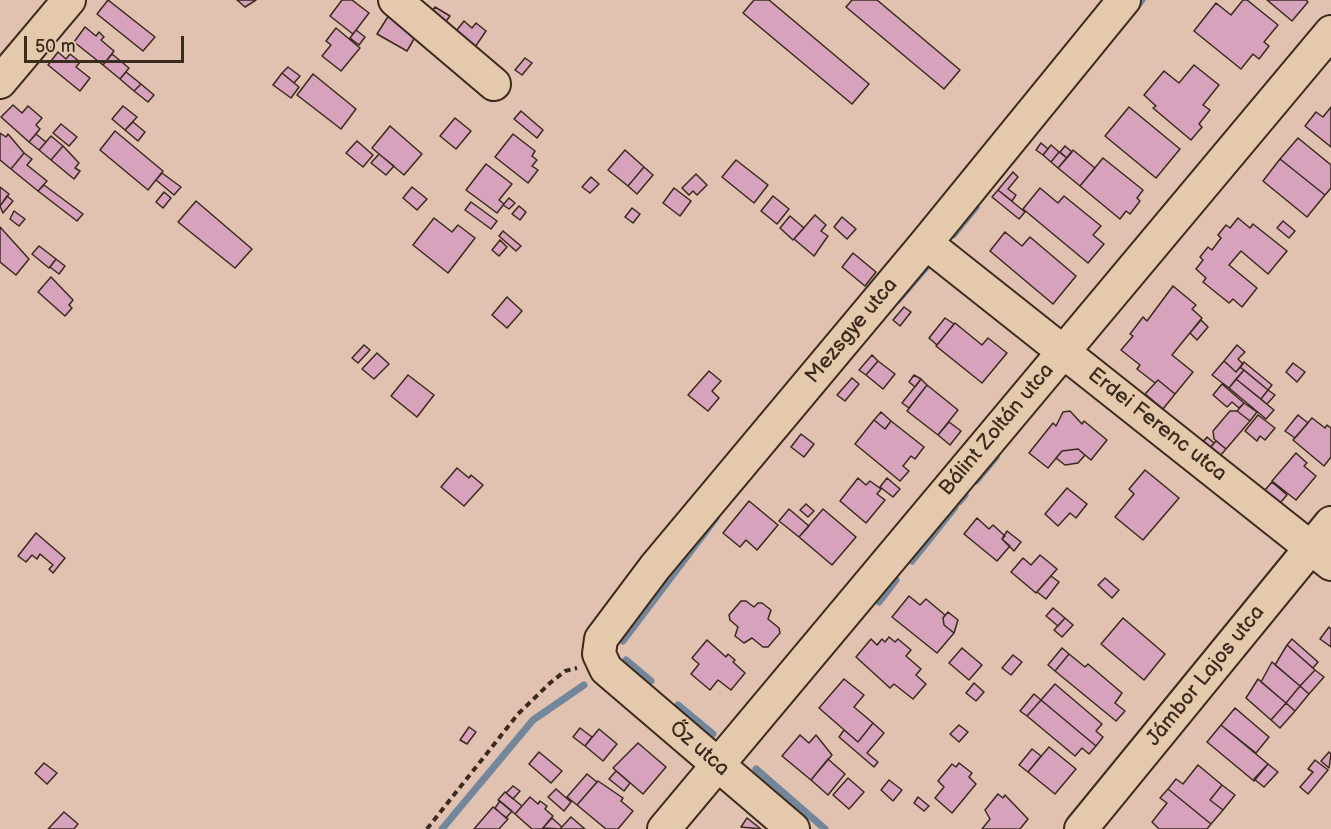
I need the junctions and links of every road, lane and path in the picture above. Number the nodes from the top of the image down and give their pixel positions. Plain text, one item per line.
1 (69, 0) edge
2 (395, 0) edge
3 (1124, 0) edge
4 (1331, 32) edge
5 (0, 82) edge
6 (494, 84) dead end
7 (926, 243) junction
8 (1062, 352) junction
9 (1331, 522) edge
10 (1321, 555) edge
11 (606, 669) junction
12 (717, 765) junction
13 (427, 829) edge
14 (664, 829) edge
15 (793, 829) edge
16 (1081, 829) edge

1 - 5 street
2 - 6 street
3 - 7 street, Mezsgye utca
4 - 8 street, Bálint Zoltán utca
7 - 8 street, Erdei Ferenc utca
7 - 11 street, Mezsgye utca
8 - 10 street, Erdei Ferenc utca
8 - 12 street, Bálint Zoltán utca
9 - 10 street, Jámbor Lajos utca
10 - 16 street, Jámbor Lajos utca
11 - 12 street, Őz utca
11 - 13 path
12 - 14 street, Bálint Zoltán utca
12 - 15 street, Őz utca

